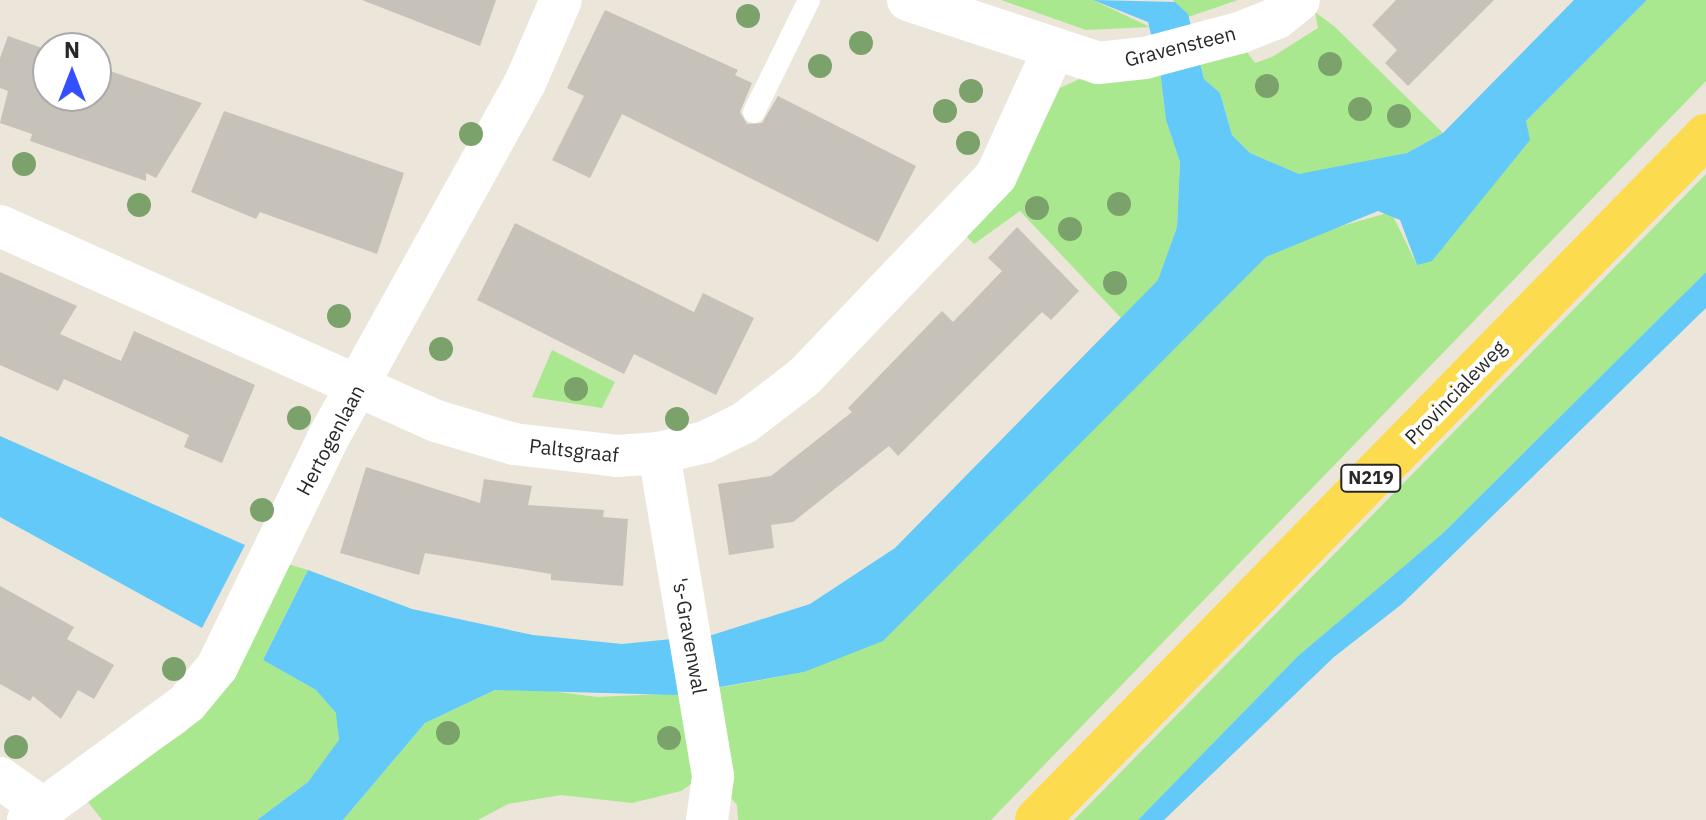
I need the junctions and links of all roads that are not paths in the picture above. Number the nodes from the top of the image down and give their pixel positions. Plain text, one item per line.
1 (561, 0) edge
2 (809, 0) edge
3 (908, 0) edge
4 (1299, 0) edge
5 (1053, 51) junction
6 (754, 112) dead end
7 (1706, 136) edge
8 (0, 226) edge
9 (359, 384) junction
10 (659, 453) junction
11 (0, 778) edge
12 (35, 814) edge
13 (707, 820) edge
14 (1037, 820) edge

1 - 9 street, Hertogenlaan
2 - 6 lane
3 - 5 street, Gravensteen
4 - 5 street, Gravensteen
5 - 10 street, Paltsgraaf
7 - 14 main road, Provincialeweg / N219
8 - 9 street, Paltsgraaf
9 - 10 street, Paltsgraaf
9 - 12 street, Hertogenlaan
10 - 13 street, 's-Gravenwal
11 - 12 street

